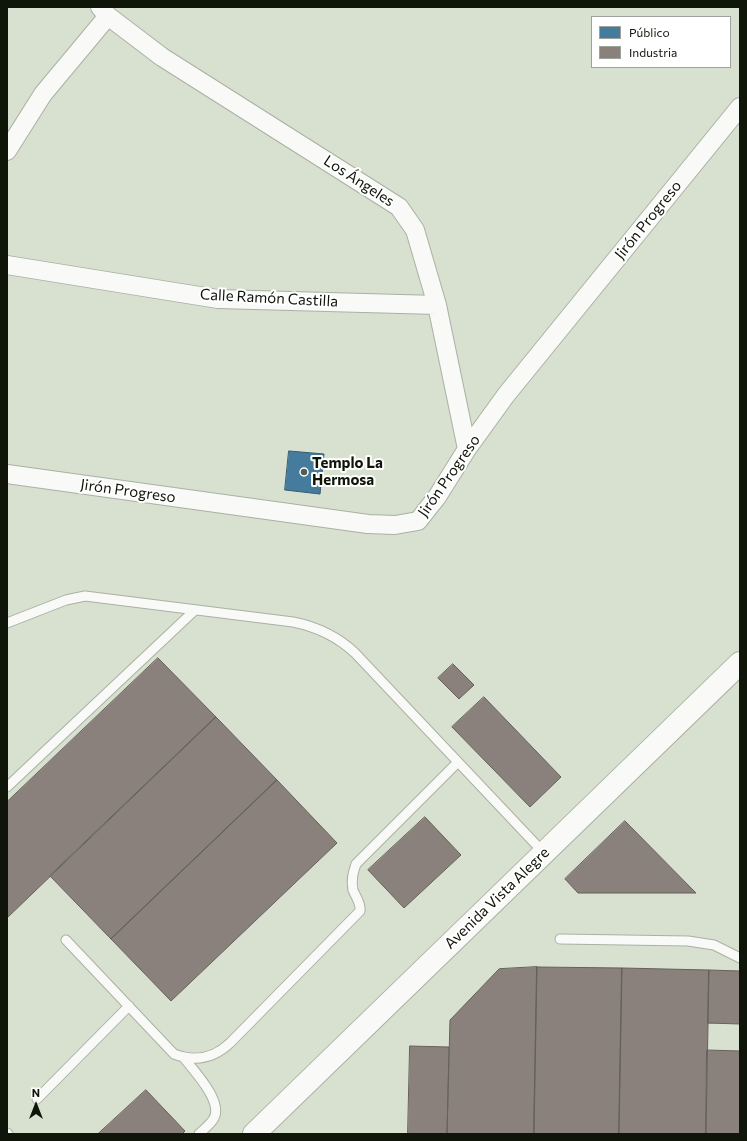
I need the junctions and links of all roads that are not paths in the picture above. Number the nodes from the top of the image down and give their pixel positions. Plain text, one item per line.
1 (104, 11) edge
2 (740, 107) edge
3 (7, 151) edge
4 (7, 265) edge
5 (437, 305) junction
6 (467, 449) junction
7 (7, 474) edge
8 (194, 610) junction
9 (7, 623) edge
10 (740, 663) edge
11 (458, 762) junction
12 (7, 787) edge
13 (544, 853) junction
14 (560, 939) dead end
15 (66, 940) dead end
16 (740, 958) edge
17 (128, 1006) junction
18 (184, 1058) junction
19 (37, 1099) dead end
20 (199, 1134) edge
21 (254, 1134) edge

1 - 3 street
1 - 5 street, Los Ángeles
2 - 6 street, Jirón Progreso
4 - 5 street, Calle Ramón Castilla
5 - 6 street, Los Ángeles
6 - 7 street, Jirón Progreso
8 - 9 lane
8 - 11 lane
8 - 12 lane
10 - 13 street, Avenida Vista Alegre
11 - 13 lane
11 - 18 lane
13 - 21 street, Avenida Vista Alegre
14 - 16 lane
15 - 17 lane
17 - 18 lane
17 - 19 lane
18 - 20 lane

